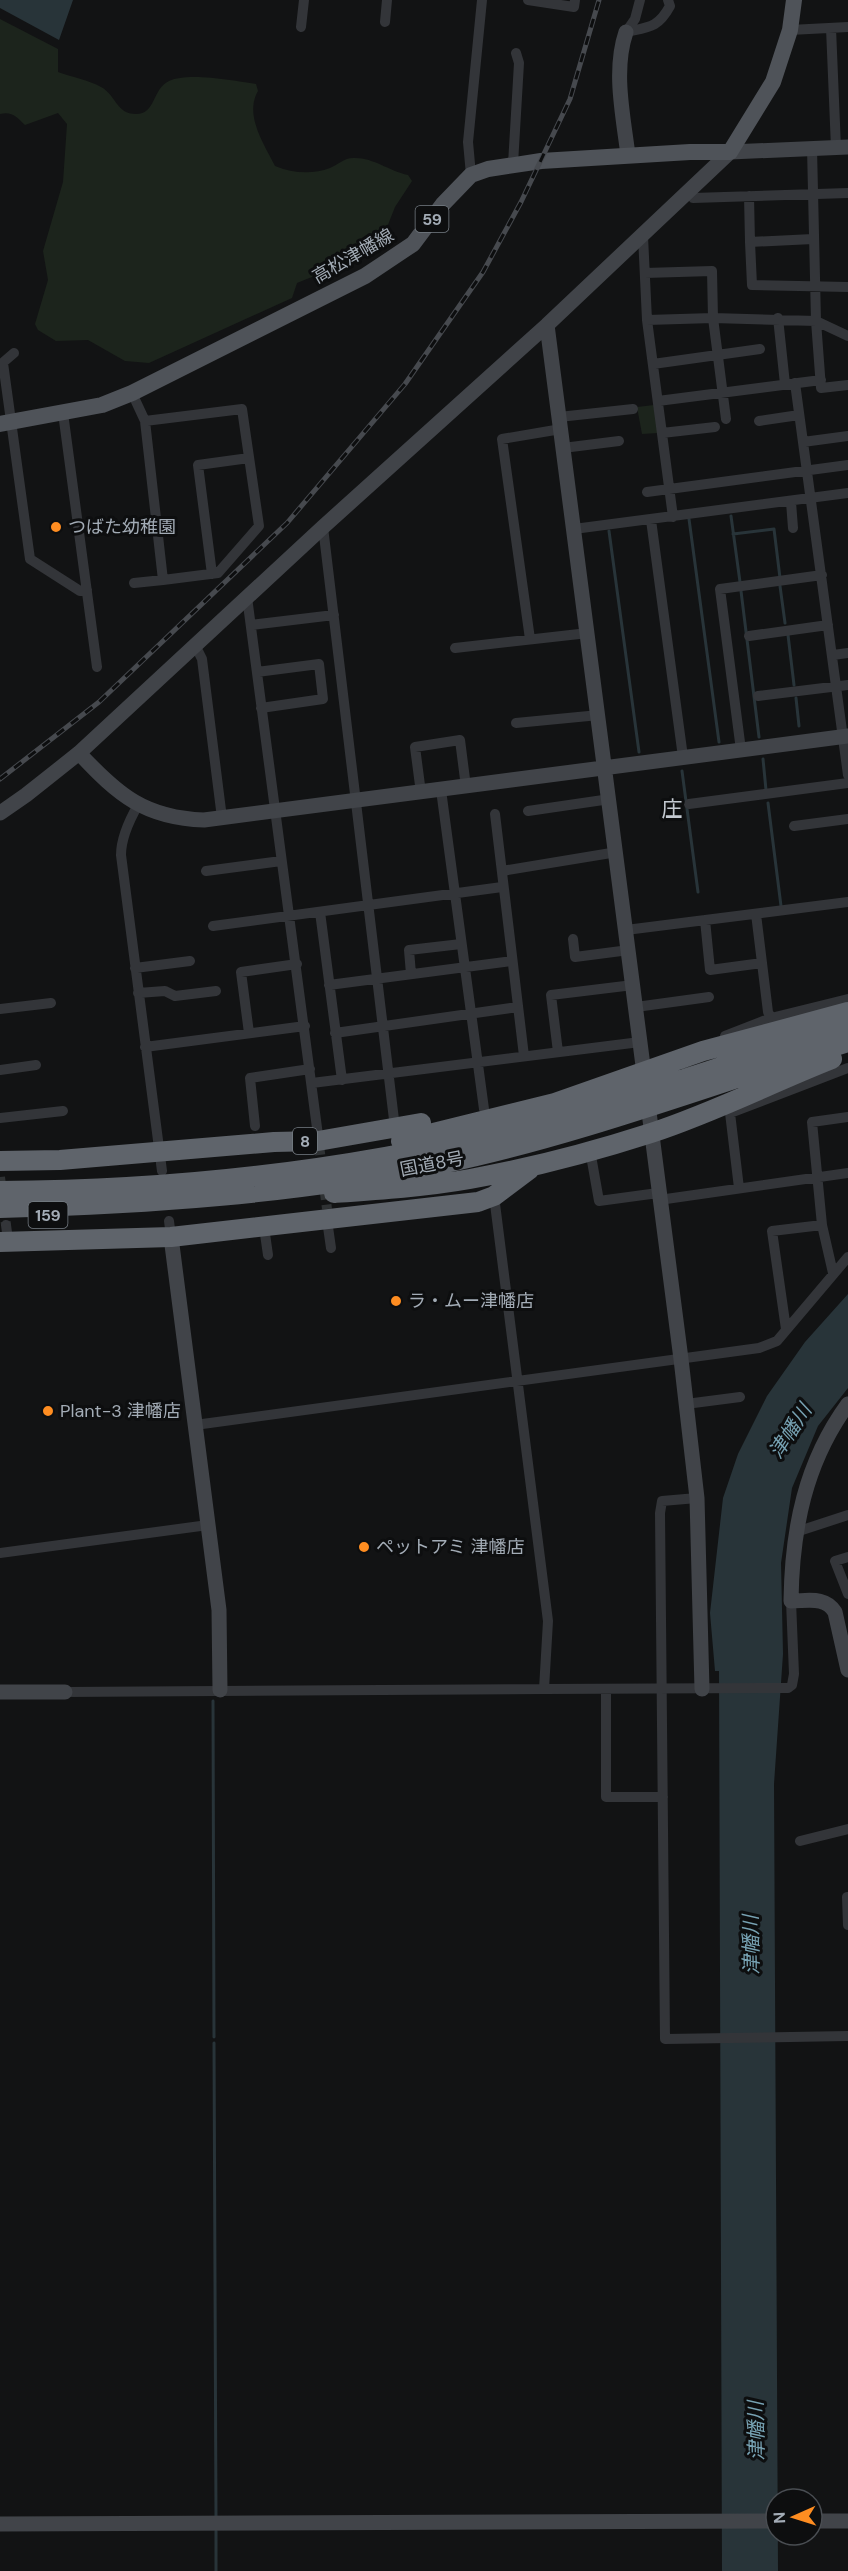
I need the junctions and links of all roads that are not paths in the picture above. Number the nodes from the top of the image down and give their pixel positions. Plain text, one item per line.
1 (304, 0) edge
2 (387, 0) edge
3 (482, 0) edge
4 (528, 0) edge
5 (575, 0) edge
6 (640, 0) edge
7 (668, 0) edge
8 (794, 0) edge
9 (385, 22) dead end
10 (301, 27) dead end
11 (848, 27) edge
12 (831, 28) junction
13 (790, 30) junction
14 (626, 32) junction
15 (516, 53) dead end
16 (842, 147) edge
17 (812, 148) junction
18 (730, 152) junction
19 (628, 155) junction
20 (513, 164) junction
21 (471, 175) junction
22 (689, 192) junction
23 (848, 193) edge
24 (813, 194) junction
25 (749, 196) junction
26 (643, 236) junction
27 (813, 239) junction
28 (750, 242) junction
29 (645, 273) junction
30 (848, 287) edge
31 (814, 288) junction
32 (713, 318) junction
33 (778, 318) junction
34 (647, 320) junction
35 (816, 321) junction
36 (547, 324) junction
37 (848, 336) edge
38 (760, 349) dead end
39 (14, 353) dead end
40 (718, 355) junction
41 (2, 364) edge
42 (653, 364) junction
43 (821, 380) junction
44 (790, 383) junction
45 (848, 385) edge
46 (722, 391) junction
47 (132, 393) junction
48 (658, 401) junction
49 (633, 409) dead end
50 (63, 413) junction
51 (799, 415) junction
52 (726, 420) dead end
53 (759, 421) dead end
54 (145, 422) junction
55 (5, 423) edge
56 (560, 423) junction
57 (715, 427) dead end
58 (662, 433) junction
59 (848, 436) edge
60 (619, 441) dead end
61 (803, 442) junction
62 (563, 448) junction
63 (249, 458) junction
64 (848, 465) edge
65 (806, 470) junction
66 (669, 489) junction
67 (647, 492) dead end
68 (848, 494) edge
69 (810, 499) junction
70 (791, 502) junction
71 (673, 517) junction
72 (651, 520) junction
73 (323, 527) junction
74 (793, 528) dead end
75 (574, 529) junction
76 (212, 574) junction
77 (822, 575) junction
78 (163, 580) junction
79 (134, 583) dead end
80 (87, 590) junction
81 (247, 597) junction
82 (334, 615) junction
83 (251, 625) junction
84 (828, 625) junction
85 (588, 633) junction
86 (749, 636) dead end
87 (530, 639) junction
88 (195, 645) junction
89 (455, 648) dead end
90 (848, 653) edge
91 (832, 656) junction
92 (96, 667) dead end
93 (257, 672) junction
94 (842, 686) edge
95 (758, 696) dead end
96 (261, 708) junction
97 (598, 715) junction
98 (516, 723) dead end
99 (846, 737) edge
100 (741, 750) junction
101 (79, 753) junction
102 (683, 757) junction
103 (606, 769) junction
104 (848, 775) edge
105 (848, 783) edge
106 (466, 787) junction
107 (441, 790) junction
108 (421, 793) junction
109 (610, 800) junction
110 (357, 801) junction
111 (689, 804) dead end
112 (138, 805) junction
113 (528, 811) dead end
114 (275, 812) junction
115 (0, 813) edge
116 (495, 814) dead end
117 (222, 818) junction
118 (848, 819) edge
119 (794, 826) dead end
120 (617, 852) junction
121 (281, 861) junction
122 (206, 871) dead end
123 (502, 871) junction
124 (502, 887) junction
125 (455, 893) junction
126 (848, 902) edge
127 (367, 905) junction
128 (320, 912) junction
129 (756, 914) junction
130 (291, 916) junction
131 (705, 920) junction
132 (213, 926) dead end
133 (626, 930) junction
134 (573, 939) dead end
135 (461, 944) junction
136 (629, 950) junction
137 (190, 961) dead end
138 (512, 962) junction
139 (762, 963) junction
140 (297, 964) junction
141 (465, 967) junction
142 (135, 968) junction
143 (411, 974) junction
144 (376, 978) junction
145 (329, 985) junction
146 (633, 985) junction
147 (216, 991) dead end
148 (138, 993) junction
149 (709, 997) dead end
150 (848, 999) edge
151 (51, 1003) dead end
152 (518, 1007) junction
153 (636, 1007) junction
154 (0, 1009) edge
155 (848, 1012) edge
156 (472, 1014) junction
157 (771, 1018) junction
158 (305, 1026) junction
159 (382, 1026) junction
160 (848, 1027) edge
161 (249, 1033) junction
162 (335, 1033) junction
163 (640, 1042) junction
164 (848, 1042) edge
165 (145, 1047) junction
166 (558, 1052) junction
167 (702, 1052) junction
168 (848, 1053) edge
169 (524, 1056) junction
170 (478, 1062) junction
171 (36, 1065) dead end
172 (848, 1068) edge
173 (310, 1069) junction
174 (0, 1070) edge
175 (644, 1072) junction
176 (388, 1074) junction
177 (342, 1080) junction
178 (312, 1083) junction
179 (605, 1085) junction
180 (689, 1085) junction
181 (484, 1109) junction
182 (729, 1109) junction
183 (63, 1111) dead end
184 (848, 1117) edge
185 (0, 1118) edge
186 (255, 1126) dead end
187 (394, 1128) junction
188 (651, 1133) junction
189 (319, 1143) junction
190 (590, 1149) junction
191 (0, 1161) edge
192 (537, 1164) junction
193 (848, 1173) edge
194 (817, 1177) junction
195 (154, 1178) junction
196 (0, 1183) edge
197 (739, 1188) junction
198 (0, 1191) edge
199 (494, 1196) junction
200 (659, 1196) junction
201 (93, 1197) junction
202 (328, 1216) junction
203 (822, 1225) junction
204 (3, 1226) edge
205 (264, 1227) junction
206 (170, 1229) junction
207 (331, 1248) dead end
208 (268, 1255) dead end
209 (848, 1257) edge
210 (833, 1274) junction
211 (786, 1329) junction
212 (681, 1359) junction
213 (518, 1382) junction
214 (740, 1397) dead end
215 (686, 1404) junction
216 (848, 1404) edge
217 (195, 1425) junction
218 (697, 1497) junction
219 (848, 1515) edge
220 (208, 1525) junction
221 (796, 1532) junction
222 (0, 1553) edge
223 (848, 1557) edge
224 (848, 1596) edge
225 (791, 1601) junction
226 (831, 1606) junction
227 (848, 1670) edge
228 (544, 1689) junction
229 (606, 1689) junction
230 (661, 1689) junction
231 (710, 1689) junction
232 (220, 1690) junction
233 (0, 1692) edge
234 (64, 1692) joint
235 (663, 1797) junction
236 (848, 1829) edge
237 (800, 1841) dead end
238 (846, 1898) edge
239 (848, 1925) edge
240 (848, 2036) edge
241 (764, 2521) edge
242 (824, 2521) edge
243 (848, 2521) edge
244 (0, 2524) edge

1 - 10 street
2 - 9 street
3 - 21 street
4 - 5 street
6 - 14 street
7 - 14 street
8 - 13 main road
11 - 12 street
12 - 13 street
12 - 16 street
13 - 18 main road
14 - 19 street
15 - 20 street
16 - 17 street
17 - 18 street
17 - 24 street
18 - 19 main road
18 - 22 street
19 - 20 main road
20 - 21 main road
21 - 47 main road, 高松津幡線 / 59
22 - 25 street
22 - 26 street
23 - 24 street
24 - 25 street
24 - 27 street
25 - 28 street
26 - 29 street
26 - 36 street
27 - 28 street
27 - 31 street
28 - 31 street
29 - 32 street
29 - 34 street
30 - 31 street
31 - 35 street
32 - 33 street
32 - 34 street
32 - 40 street
33 - 35 street
33 - 44 street
34 - 42 street
35 - 37 street
35 - 43 street
36 - 56 street
36 - 73 street
38 - 40 street
39 - 41 street
40 - 42 street
40 - 46 street
41 - 55 street
42 - 48 street
43 - 44 street
43 - 45 street
44 - 46 street
44 - 51 street
46 - 48 street
46 - 52 street
47 - 50 main road, 高松津幡線 / 59
47 - 54 street
48 - 58 street
49 - 56 street
50 - 55 main road, 高松津幡線 / 59
50 - 80 street
51 - 53 street
51 - 61 street
54 - 63 street
54 - 78 street
55 - 80 street
56 - 62 street
56 - 87 street
57 - 58 street
58 - 66 street
59 - 61 street
60 - 62 street
61 - 65 street
62 - 75 street
63 - 76 street
63 - 76 street
64 - 65 street
65 - 66 street
65 - 69 street
66 - 67 street
66 - 71 street
68 - 69 street
69 - 70 street
69 - 77 street
70 - 71 street
70 - 74 street
71 - 72 street
72 - 75 street
72 - 102 street
73 - 81 street
73 - 82 street
75 - 85 street
76 - 78 street
77 - 84 street
77 - 100 street
78 - 79 street
80 - 92 street
81 - 83 street
81 - 88 street
82 - 83 street
82 - 110 street
83 - 93 street
84 - 86 street
84 - 91 street
85 - 87 street
85 - 97 street
87 - 89 street
88 - 101 street
88 - 117 street
90 - 91 street
91 - 94 street
93 - 96 street
93 - 96 street
94 - 95 street
94 - 99 street
96 - 114 street
97 - 98 street
97 - 103 street
99 - 100 street
99 - 104 street
100 - 102 street
101 - 112 street
101 - 115 street
102 - 103 street
103 - 106 street
103 - 109 street
105 - 111 street
106 - 107 street
106 - 108 street
107 - 108 street
107 - 125 street
108 - 110 street
109 - 113 street
109 - 120 street
110 - 114 street
110 - 127 street
112 - 117 street
112 - 142 street
114 - 117 street
114 - 121 street
116 - 123 street
118 - 119 street
120 - 123 street
120 - 133 street
121 - 122 street
121 - 130 street
123 - 124 street
124 - 125 street
124 - 138 street
125 - 127 street
125 - 135 street
126 - 129 street
127 - 128 street
127 - 144 street
128 - 130 street
128 - 145 street
129 - 131 street
129 - 139 street
130 - 132 street
130 - 140 street
131 - 133 street
131 - 139 street
133 - 136 street
134 - 136 street
135 - 141 street
135 - 143 street
136 - 146 street
137 - 142 street
138 - 141 street
138 - 152 street
139 - 157 street
140 - 158 street
140 - 161 street
141 - 143 street
141 - 156 street
142 - 148 street
143 - 144 street
144 - 145 street
144 - 159 street
145 - 162 street
146 - 153 street
146 - 166 street
147 - 148 street
148 - 165 street
149 - 153 street
150 - 157 street
151 - 154 street
152 - 156 street
152 - 169 street
153 - 163 street
155 - 167 highway, 8
156 - 159 street
156 - 170 street
157 - 167 street
158 - 161 street
158 - 173 street
159 - 162 street
159 - 176 street
160 - 180 highway, 国道8号 / 8
161 - 165 street
162 - 177 street
163 - 166 street
163 - 175 street
164 - 180 highway, 国道8号 / 8
165 - 195 street
166 - 169 street
167 - 175 highway, 8
168 - 182 highway, 8
169 - 170 street
170 - 176 street
170 - 181 street
171 - 174 street
172 - 182 street
173 - 178 street
173 - 186 street
175 - 179 highway, 8
175 - 188 street
176 - 177 street
176 - 187 street
177 - 178 street
178 - 189 street
179 - 181 highway, 8
179 - 195 highway, 8
180 - 195 highway, 国道8号 / 8
181 - 187 highway, 8
182 - 188 highway, 8
182 - 197 street
183 - 185 street
184 - 194 street
187 - 189 highway, 8
188 - 190 highway, 8
188 - 200 street
189 - 195 highway, 8
190 - 192 highway, 8
190 - 200 street
191 - 195 highway, 8
192 - 195 highway, 8
192 - 199 highway, 8
193 - 194 street
194 - 197 street
194 - 203 street
195 - 201 highway, 国道8号 / 8
196 - 201 highway, 159
197 - 200 street
198 - 201 highway, 国道8号 / 8
199 - 202 highway, 8
199 - 213 street
200 - 212 street
201 - 204 highway, 国道8号 / 8
202 - 205 highway, 8
202 - 207 street
203 - 210 street
203 - 211 street
204 - 206 highway, 8
205 - 206 highway, 8
205 - 208 street
206 - 217 street
209 - 210 street
210 - 211 street
211 - 212 street
212 - 213 street
212 - 215 street
213 - 217 street
213 - 228 street
214 - 215 street
215 - 218 street
216 - 221 street
217 - 220 street
218 - 230 street
218 - 231 street
219 - 221 street
220 - 222 street
220 - 232 street
221 - 225 street
223 - 224 street
224 - 226 street
225 - 226 street
225 - 231 street
226 - 227 street
228 - 229 street
228 - 232 street
229 - 230 street
229 - 235 street
230 - 231 street
230 - 235 street
232 - 234 street
233 - 234 street
235 - 240 street
236 - 237 street
238 - 239 street
241 - 244 street
242 - 243 street

